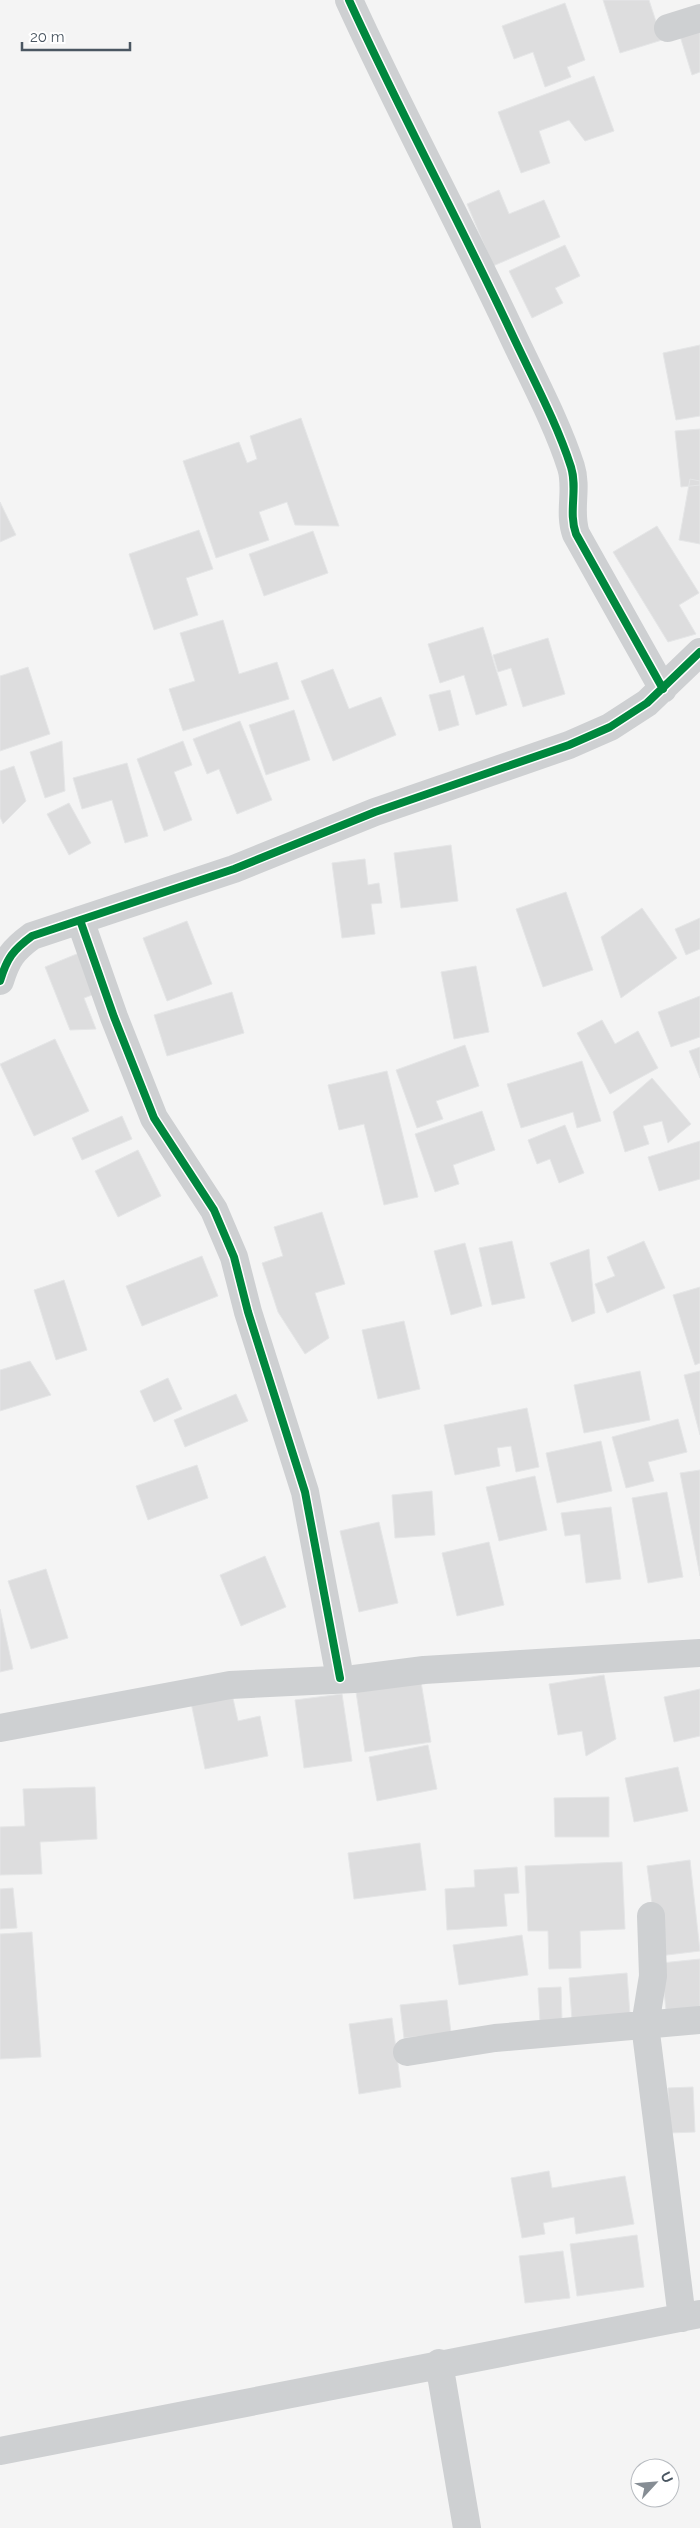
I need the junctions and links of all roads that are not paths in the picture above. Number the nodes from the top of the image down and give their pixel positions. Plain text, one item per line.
1 (349, 0) edge
2 (700, 18) edge
3 (668, 28) dead end
4 (700, 652) edge
5 (663, 689) junction
6 (80, 920) junction
7 (0, 981) edge
8 (700, 1653) edge
9 (340, 1678) junction
10 (0, 1728) edge
11 (651, 1916) dead end
12 (700, 2020) edge
13 (645, 2025) junction
14 (407, 2052) dead end
15 (691, 2316) edge
16 (439, 2364) junction
17 (0, 2451) edge
18 (467, 2528) edge

1 - 5 street
2 - 3 street
4 - 5 street
5 - 6 street
6 - 7 street
6 - 9 street
8 - 9 street
9 - 10 street
11 - 13 street
12 - 13 street
13 - 14 street
13 - 15 street
15 - 16 street
16 - 17 street
16 - 18 street

